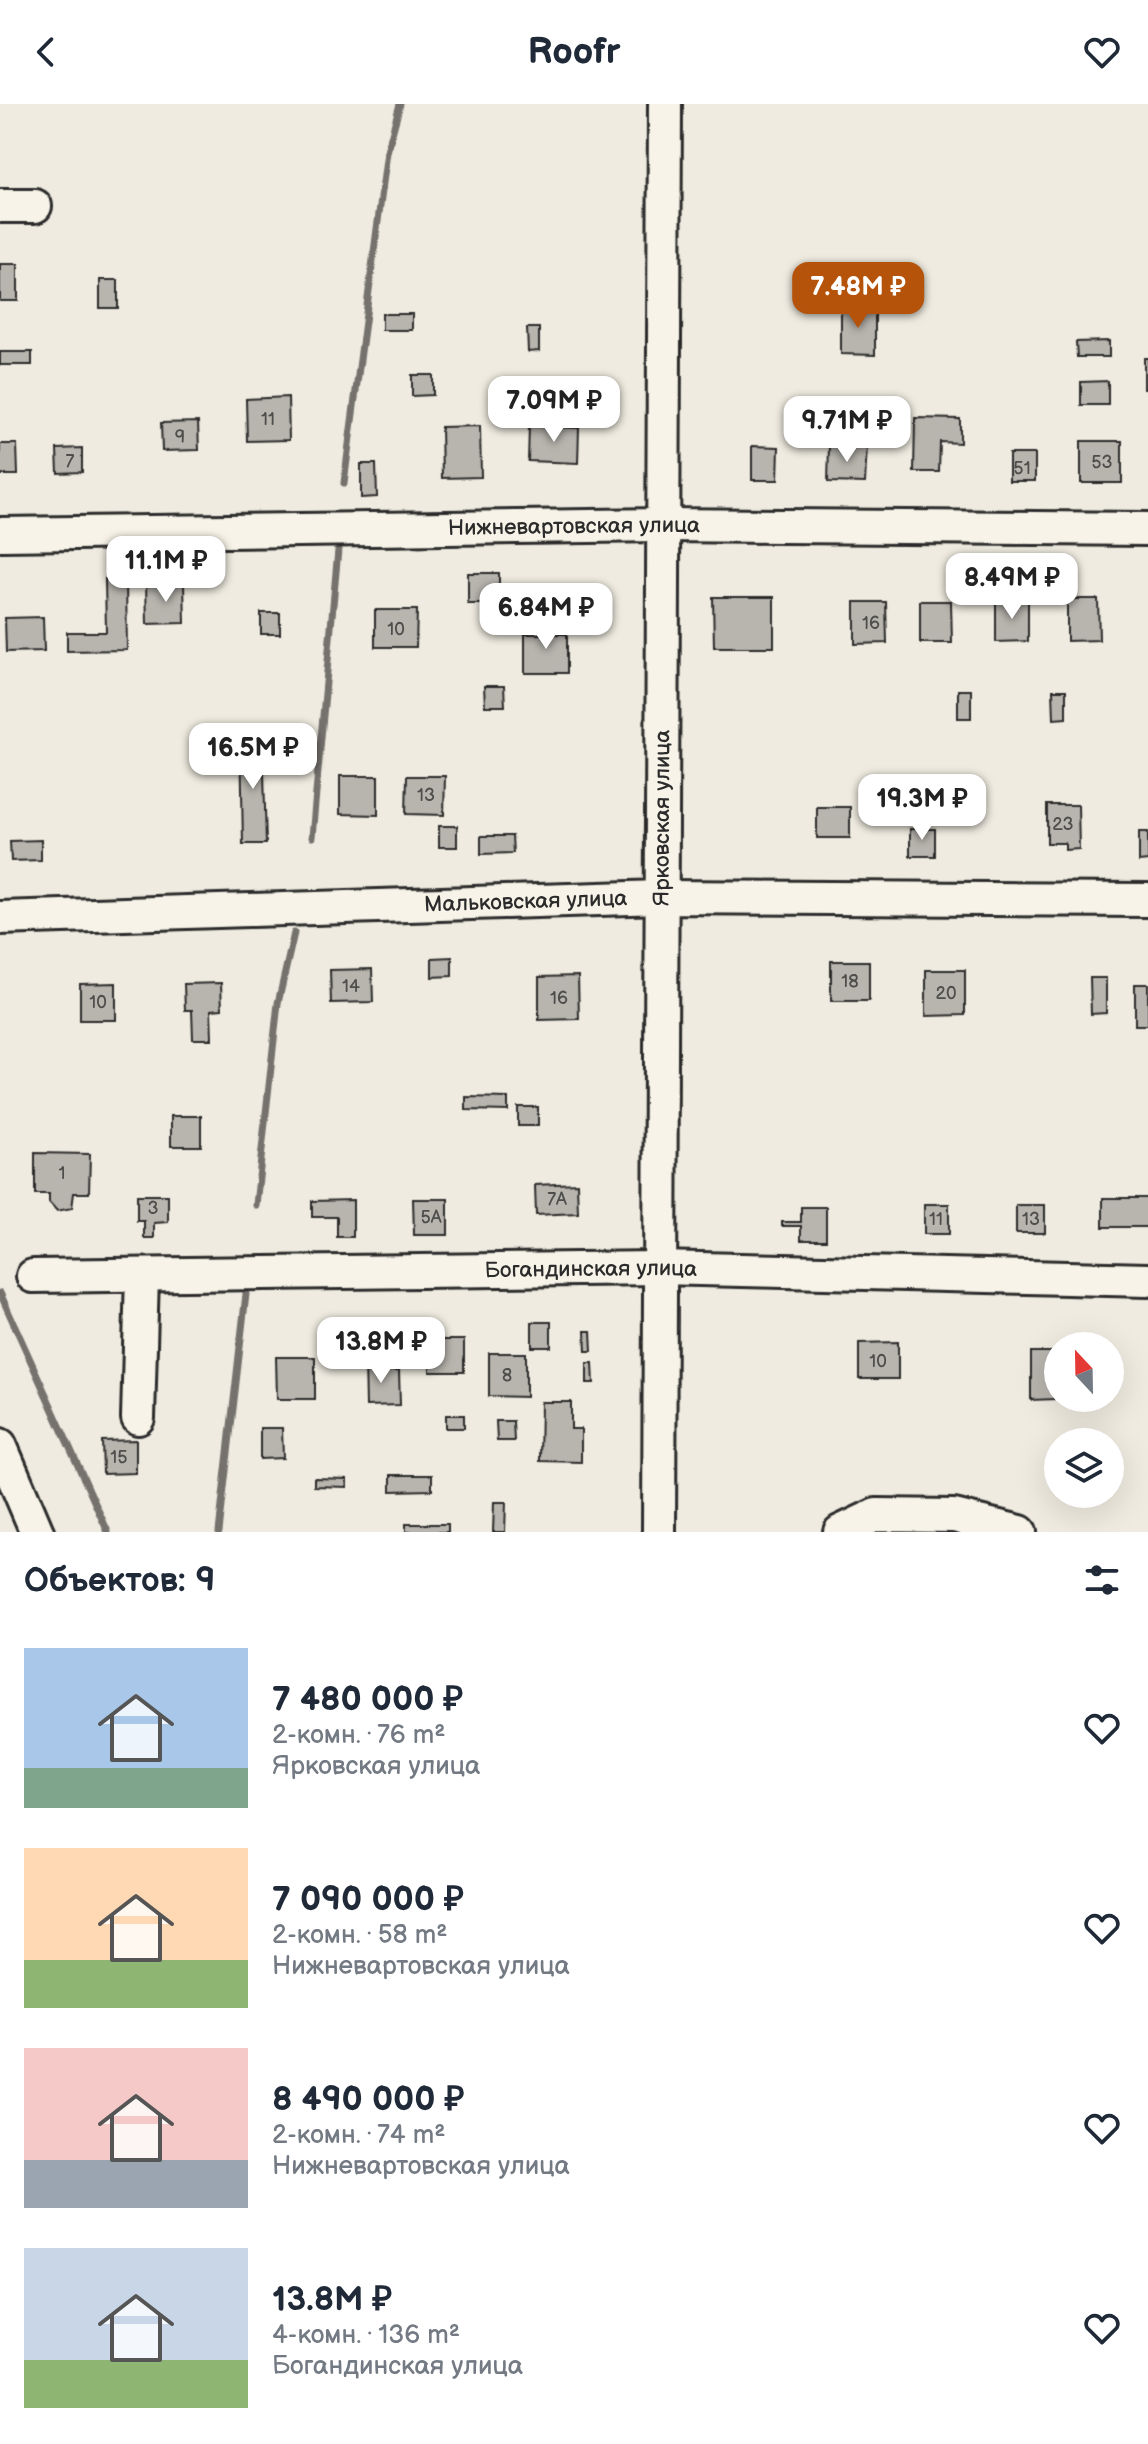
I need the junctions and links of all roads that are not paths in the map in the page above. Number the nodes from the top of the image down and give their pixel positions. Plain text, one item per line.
1 (665, 104) edge
2 (0, 206) edge
3 (35, 206) dead end
4 (661, 525) junction
5 (1148, 529) edge
6 (0, 534) edge
7 (661, 897) junction
8 (1148, 900) edge
9 (0, 918) edge
10 (658, 1268) junction
11 (142, 1275) junction
12 (33, 1276) dead end
13 (1148, 1280) edge
14 (138, 1418) dead end
15 (0, 1445) edge
16 (954, 1524) edge
17 (37, 1532) edge
18 (659, 1532) edge
19 (840, 1532) edge
20 (1020, 1532) edge

1 - 4 street, Ярковская улица
2 - 3 street
4 - 5 street, Нижневартовская улица
4 - 6 street, Нижневартовская улица
4 - 7 street, Ярковская улица
7 - 8 street, Мальковская улица
7 - 9 street, Мальковская улица
7 - 10 street, Ярковская улица
10 - 11 street, Богандинская улица
10 - 13 street, Богандинская улица
10 - 18 street, Ярковская улица
11 - 12 street, Богандинская улица
11 - 14 street
15 - 17 street
16 - 19 street
16 - 20 street

